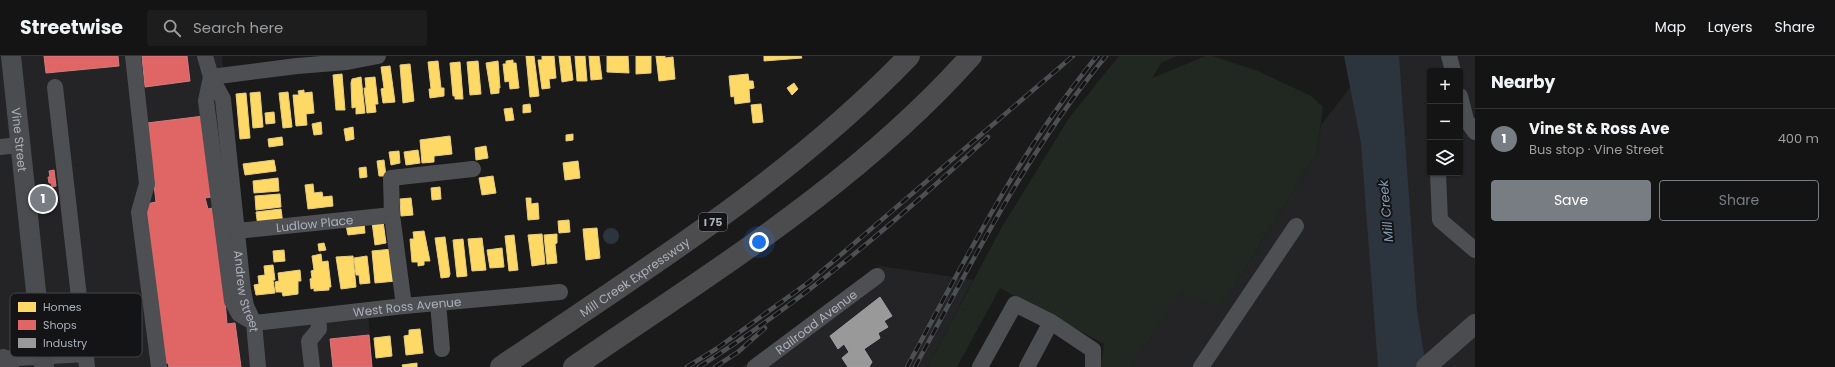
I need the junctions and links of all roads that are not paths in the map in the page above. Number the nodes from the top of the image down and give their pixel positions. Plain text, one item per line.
1 (11, 56) edge
2 (133, 56) edge
3 (205, 56) edge
4 (378, 56) edge
5 (910, 56) edge
6 (970, 56) edge
7 (297, 61) edge
8 (211, 77) junction
9 (55, 87) dead end
10 (1462, 104) edge
11 (1475, 132) edge
12 (20, 145) junction
13 (0, 147) edge
14 (473, 169) dead end
15 (1438, 176) edge
16 (392, 215) junction
17 (1296, 226) dead end
18 (237, 231) junction
19 (1475, 250) edge
20 (877, 276) dead end
21 (560, 292) dead end
22 (36, 293) edge
23 (79, 293) edge
24 (438, 303) junction
25 (404, 306) junction
26 (318, 316) junction
27 (1051, 322) junction
28 (254, 323) junction
29 (1475, 324) edge
30 (442, 349) dead end
31 (87, 360) edge
32 (4, 362) edge
33 (44, 362) edge
34 (159, 367) edge
35 (258, 367) edge
36 (312, 367) edge
37 (501, 367) edge
38 (574, 367) edge
39 (755, 367) edge
40 (980, 367) edge
41 (1027, 367) edge
42 (1093, 367) edge
43 (1201, 367) edge
44 (1426, 367) edge

1 - 12 main road, Vine Street
2 - 34 street
3 - 8 street
4 - 7 street
5 - 37 highway, Mill Creek Expressway / I 75
6 - 38 highway
7 - 8 street
8 - 18 street, Andrew Street
8 - 28 street, Andrew Street
9 - 23 street
10 - 11 street
12 - 13 street
12 - 22 main road, Vine Street
14 - 16 street
15 - 19 street
16 - 18 street, Ludlow Place
16 - 25 street
17 - 43 street
18 - 28 street, Andrew Street
20 - 39 street, Railroad Avenue
21 - 24 street, West Ross Avenue
24 - 25 street, West Ross Avenue
24 - 30 street
25 - 26 street, West Ross Avenue
26 - 28 street, West Ross Avenue
26 - 36 street
27 - 40 street
27 - 41 street
27 - 42 street
28 - 35 street
29 - 44 main road
31 - 33 street
32 - 33 street

